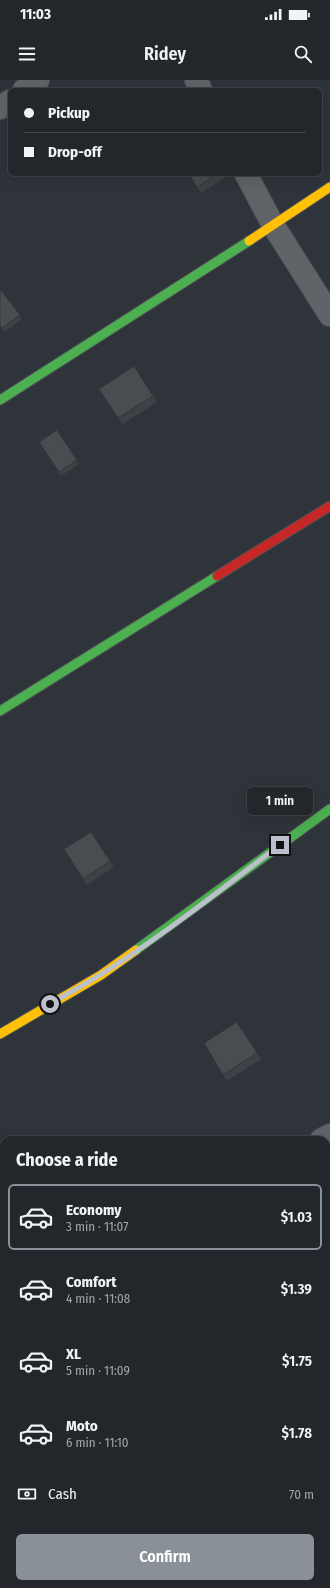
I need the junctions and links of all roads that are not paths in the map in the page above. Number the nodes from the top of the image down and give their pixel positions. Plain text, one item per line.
1 (38, 80) edge
2 (27, 88) edge
3 (247, 176) edge
4 (330, 187) edge
5 (273, 225) junction
6 (330, 315) edge
7 (0, 400) edge
8 (330, 506) edge
9 (0, 711) edge
10 (330, 809) edge
11 (0, 1034) edge

1 - 2 street
3 - 5 street
4 - 5 street
5 - 6 street
5 - 7 street
8 - 9 street
10 - 11 street

